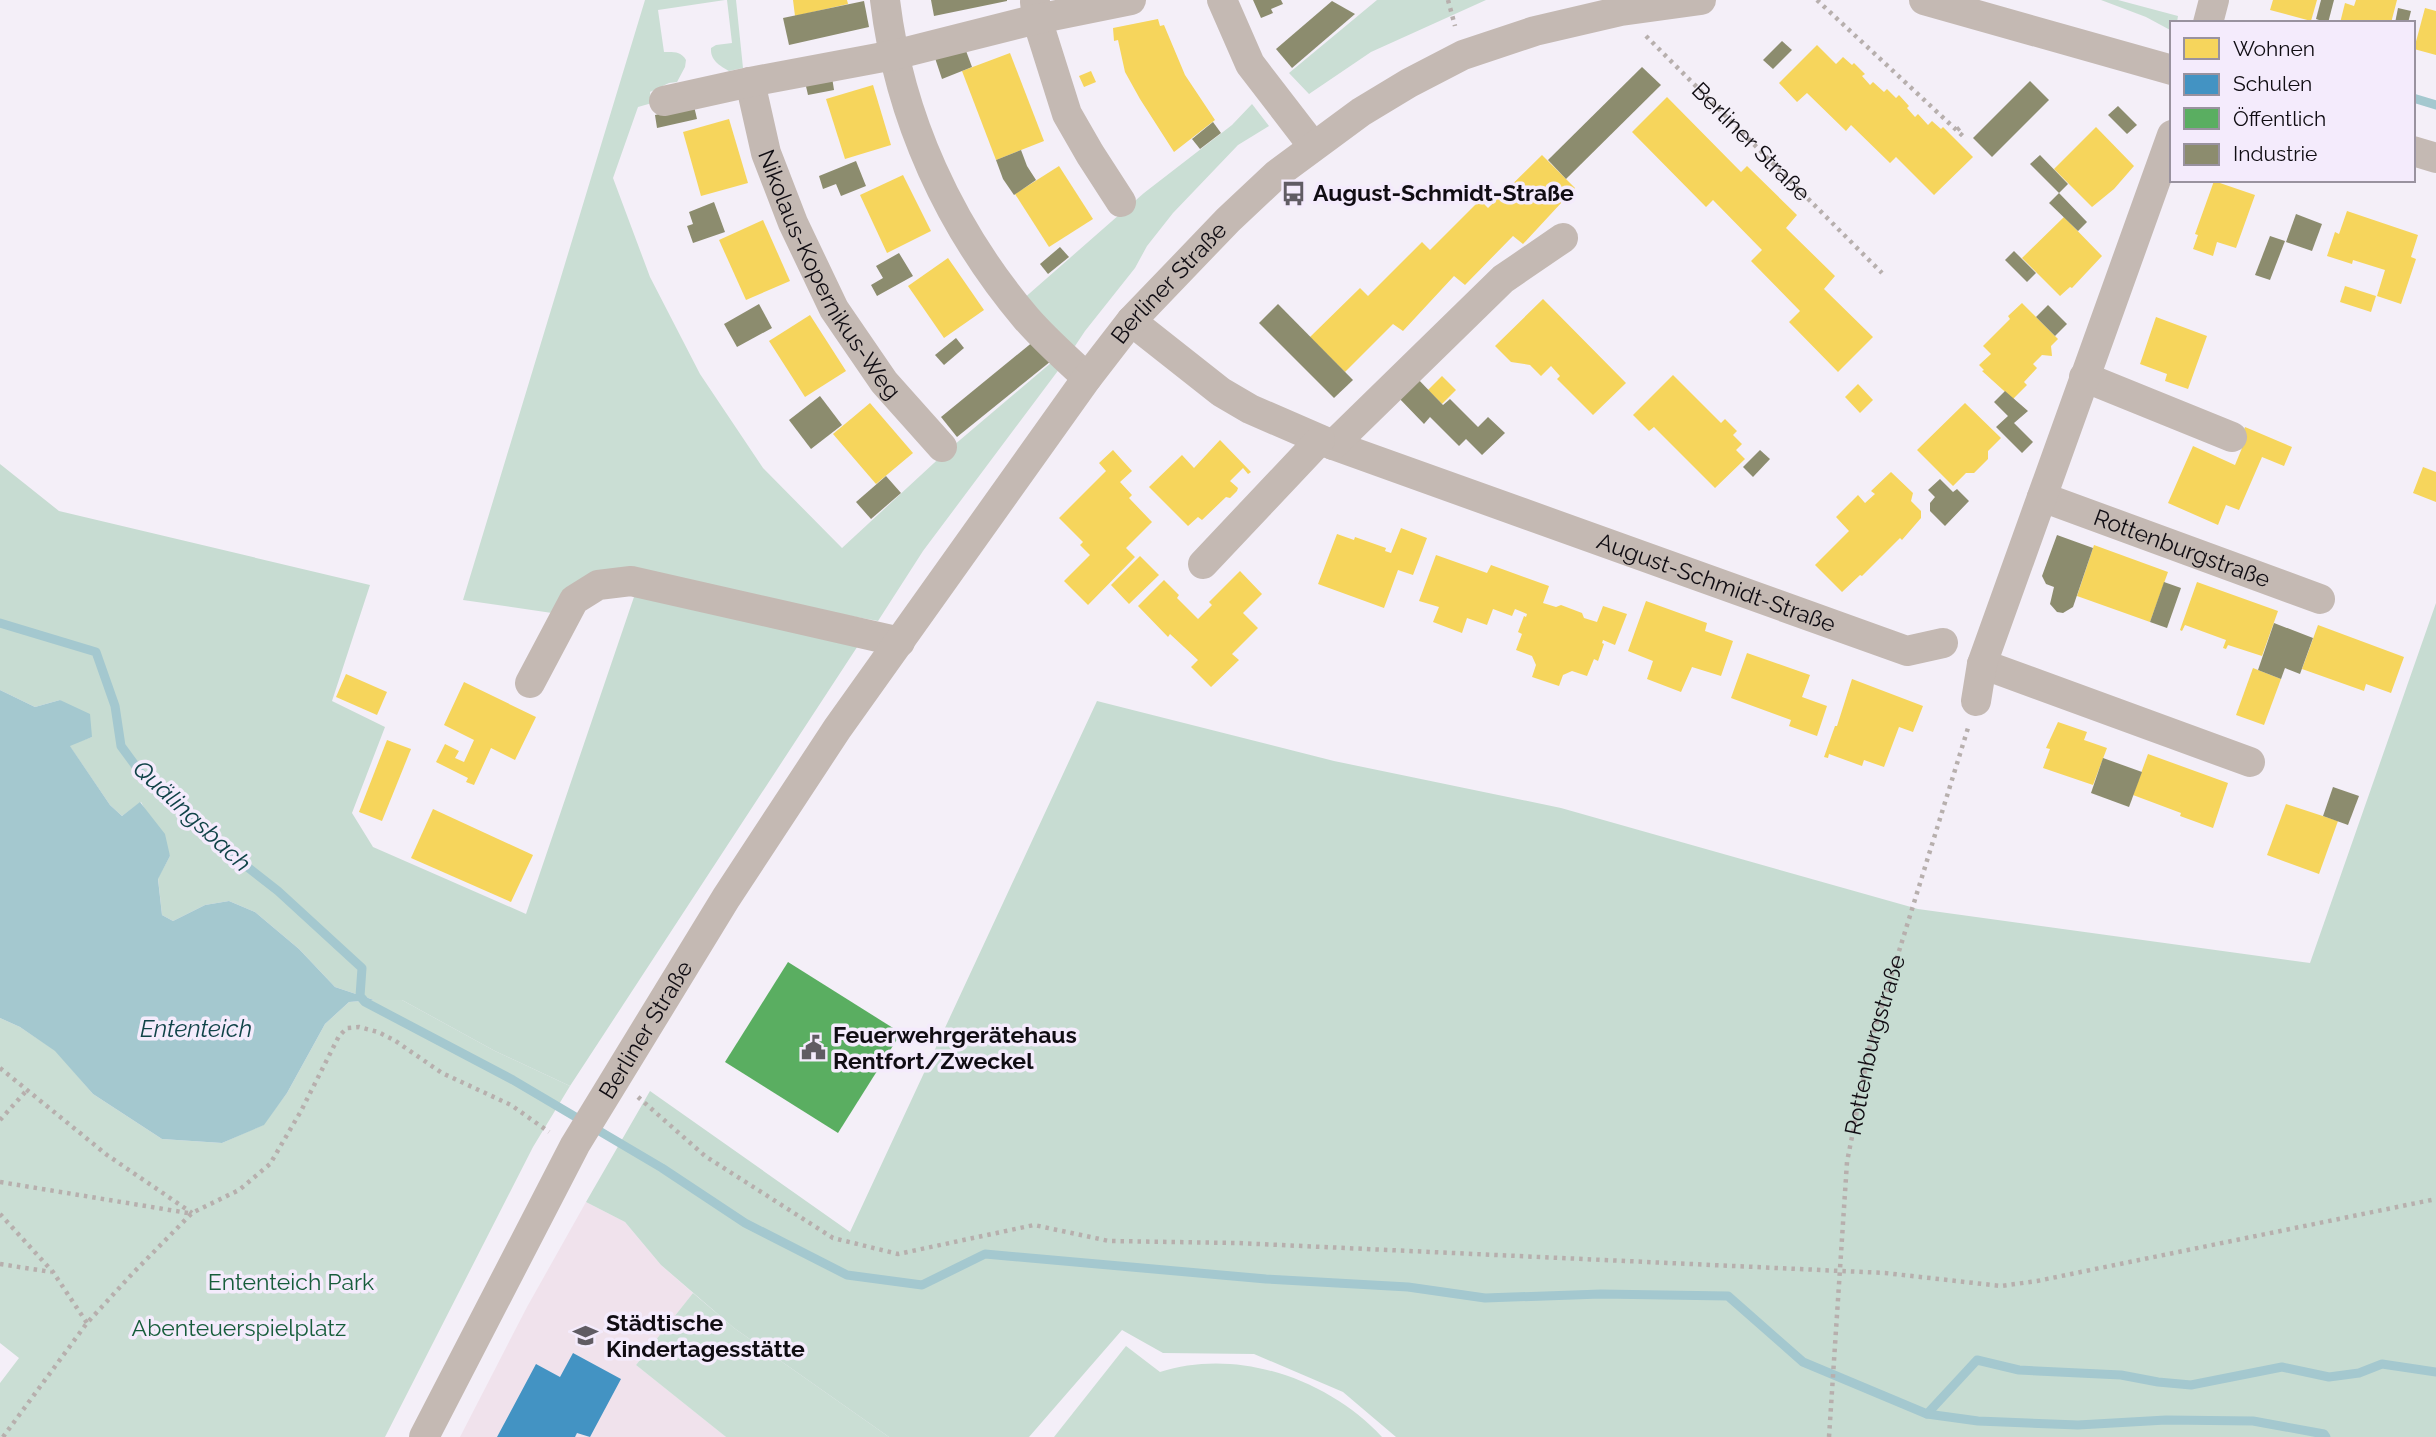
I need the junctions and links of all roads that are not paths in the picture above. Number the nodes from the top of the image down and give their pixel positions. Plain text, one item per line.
1 (885, 0) edge
2 (1131, 0) edge
3 (1222, 0) edge
4 (1701, 0) edge
5 (1924, 0) edge
6 (2214, 0) edge
7 (1036, 10) edge
8 (2209, 21) edge
9 (894, 55) junction
10 (2170, 69) edge
11 (750, 82) junction
12 (664, 101) dead end
13 (2170, 140) edge
14 (1313, 146) junction
15 (2415, 151) edge
16 (2436, 158) edge
17 (1121, 202) dead end
18 (1563, 238) dead end
19 (1131, 321) junction
20 (2084, 377) junction
21 (1087, 378) junction
22 (2232, 437) dead end
23 (1327, 443) junction
24 (942, 447) dead end
25 (2042, 497) junction
26 (1203, 564) dead end
27 (2320, 599) dead end
28 (900, 642) junction
29 (1943, 643) dead end
30 (1982, 664) junction
31 (530, 683) dead end
32 (1976, 701) road end
33 (2250, 762) dead end
34 (424, 1437) edge

1 - 9 street
2 - 7 street
3 - 14 street
4 - 14 street, Berliner Straße
5 - 10 street
6 - 8 street
7 - 9 street
7 - 17 street
9 - 11 street
9 - 21 street
11 - 12 street
11 - 24 street, Nikolaus-Kopernikus-Weg
13 - 20 street
14 - 19 street, Berliner Straße
15 - 16 street
18 - 23 street
19 - 21 street, Berliner Straße
19 - 23 street, August-Schmidt-Straße
20 - 22 street
20 - 25 street
21 - 28 street, Berliner Straße
23 - 26 street
23 - 29 street, August-Schmidt-Straße
25 - 27 street, Rottenburgstraße
25 - 30 street
28 - 31 street
28 - 34 street, Berliner Straße
30 - 32 street
30 - 33 street

